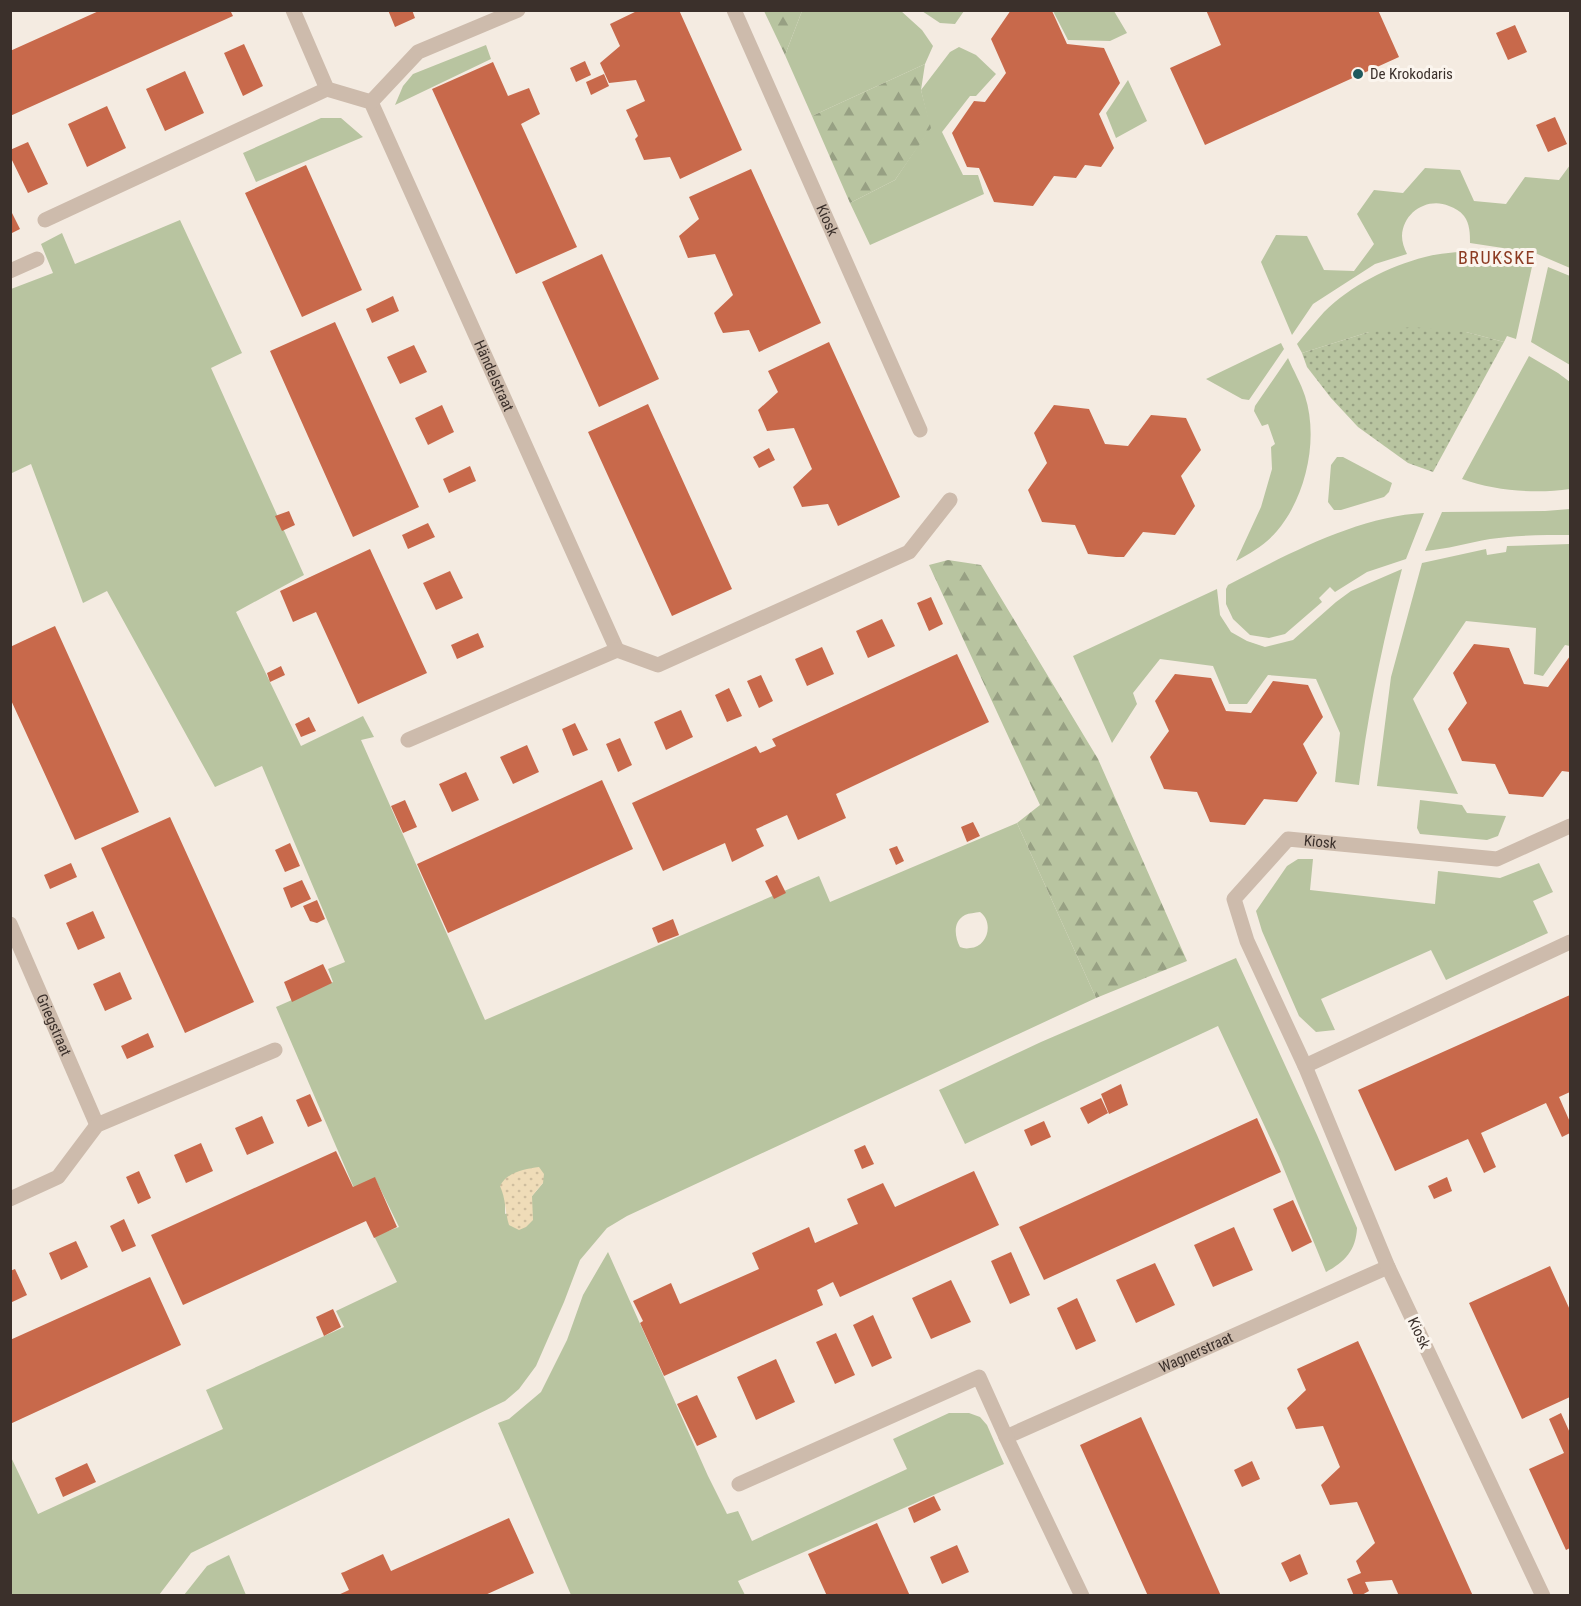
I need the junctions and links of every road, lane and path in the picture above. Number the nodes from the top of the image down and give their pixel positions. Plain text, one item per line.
1 (292, 10) edge
2 (518, 10) edge
3 (734, 10) edge
4 (327, 89) junction
5 (371, 102) junction
6 (45, 220) dead end
7 (37, 259) dead end
8 (10, 271) edge
9 (920, 430) dead end
10 (950, 500) dead end
11 (617, 650) junction
12 (408, 740) dead end
13 (1570, 826) edge
14 (10, 924) edge
15 (1570, 942) edge
16 (276, 1050) dead end
17 (1305, 1066) junction
18 (98, 1125) junction
19 (10, 1199) edge
20 (1388, 1267) junction
21 (1006, 1437) junction
22 (739, 1484) dead end
23 (1082, 1596) edge
24 (1543, 1596) edge

1 - 4 street
2 - 5 street
3 - 9 street, Kiosk
4 - 5 street
4 - 6 street
5 - 11 street, Händelstraat
7 - 8 street
10 - 11 street
11 - 12 street
13 - 17 street, Kiosk
14 - 18 street, Griegstraat
15 - 17 street
16 - 18 street
17 - 20 street, Kiosk
18 - 19 street
20 - 21 street, Wagnerstraat
20 - 24 street, Kiosk
21 - 22 street
21 - 23 street

